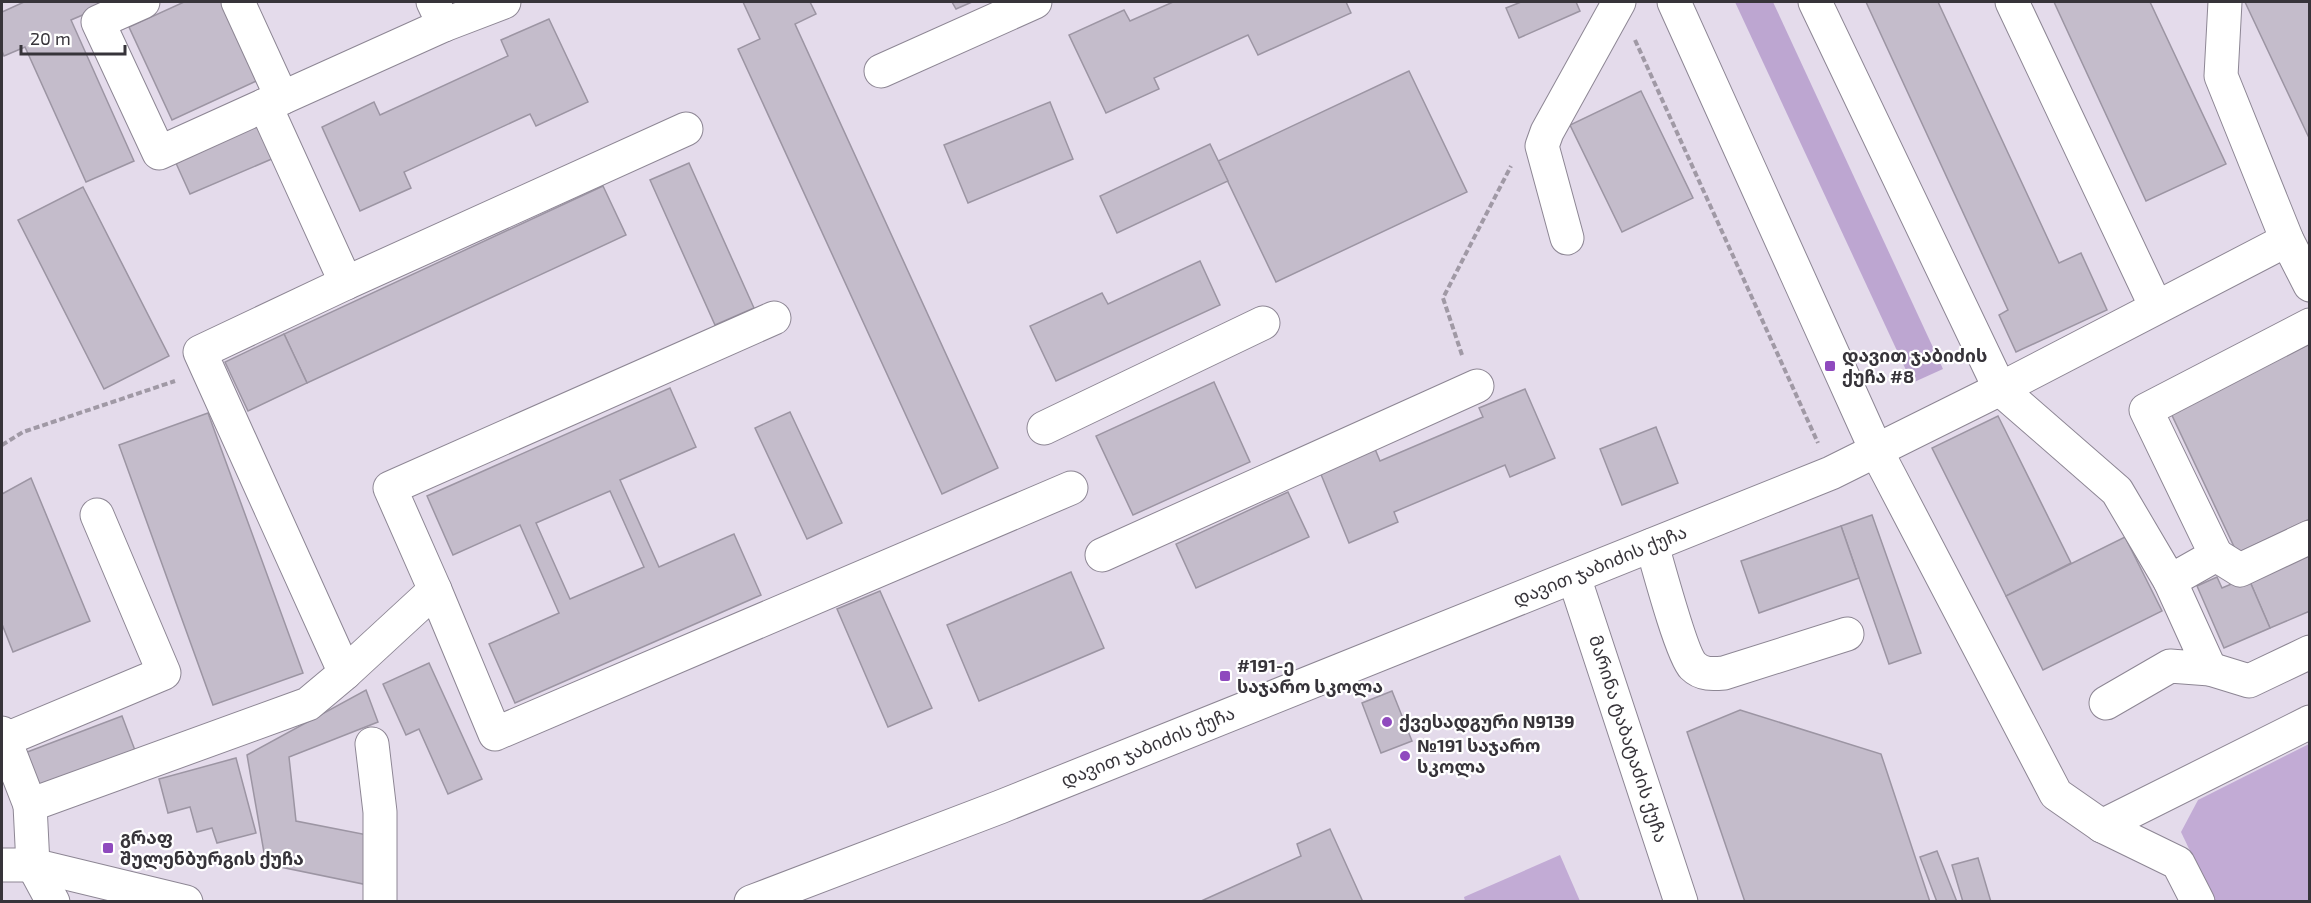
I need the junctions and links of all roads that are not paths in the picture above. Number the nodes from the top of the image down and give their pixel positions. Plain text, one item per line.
1 (143, 2) edge
2 (238, 2) edge
3 (504, 2) edge
4 (1035, 2) edge
5 (1619, 2) edge
6 (1674, 2) edge
7 (1815, 2) edge
8 (2012, 2) edge
9 (2225, 2) edge
10 (439, 13) edge
11 (881, 71) dead end
12 (273, 101) junction
13 (686, 129) dead end
14 (1567, 238) dead end
15 (2287, 240) junction
16 (346, 283) junction
17 (2310, 285) edge
18 (2156, 307) junction
19 (774, 318) dead end
20 (1263, 323) dead end
21 (2310, 326) edge
22 (1477, 386) dead end
23 (2000, 389) junction
24 (1044, 428) dead end
25 (1877, 452) junction
26 (1071, 488) dead end
27 (97, 515) dead end
28 (2310, 537) edge
29 (1652, 545) junction
30 (1101, 555) dead end
31 (2216, 555) junction
32 (1575, 577) junction
33 (2170, 580) junction
34 (435, 590) junction
35 (1847, 634) dead end
36 (2310, 652) edge
37 (2210, 669) junction
38 (345, 673) junction
39 (2106, 703) dead end
40 (2310, 722) edge
41 (3, 736) edge
42 (372, 744) dead end
43 (30, 806) junction
44 (2102, 826) junction
45 (17, 865) edge
46 (53, 902) edge
47 (186, 902) edge
48 (380, 902) edge
49 (751, 902) edge
50 (1681, 902) edge
51 (2198, 902) edge

1 - 12 street
2 - 12 street
3 - 10 street
4 - 11 street
5 - 14 street
6 - 25 street
7 - 23 street
8 - 18 street
9 - 15 street
10 - 12 street
12 - 16 street
13 - 16 street
15 - 17 street
15 - 18 street, დავით ჯაბიძის ქუჩა
16 - 38 street
18 - 23 street, დავით ჯაბიძის ქუჩა
19 - 34 street
20 - 24 street
21 - 31 street
22 - 30 street
23 - 25 street, დავით ჯაბიძის ქუჩა
23 - 33 street
25 - 29 street, დავით ჯაბიძის ქუჩა
25 - 44 street
26 - 34 street
27 - 41 street
28 - 31 street
29 - 32 street, დავით ჯაბიძის ქუჩა
29 - 35 street
31 - 33 street
32 - 49 street, დავით ჯაბიძის ქუჩა
32 - 50 street, მარინა ტაბატაძის ქუჩა
33 - 37 street
34 - 38 street
36 - 37 street
37 - 39 street
38 - 43 street
40 - 44 street
41 - 43 street
42 - 48 street
43 - 45 street
44 - 51 street
45 - 46 street
45 - 47 street

